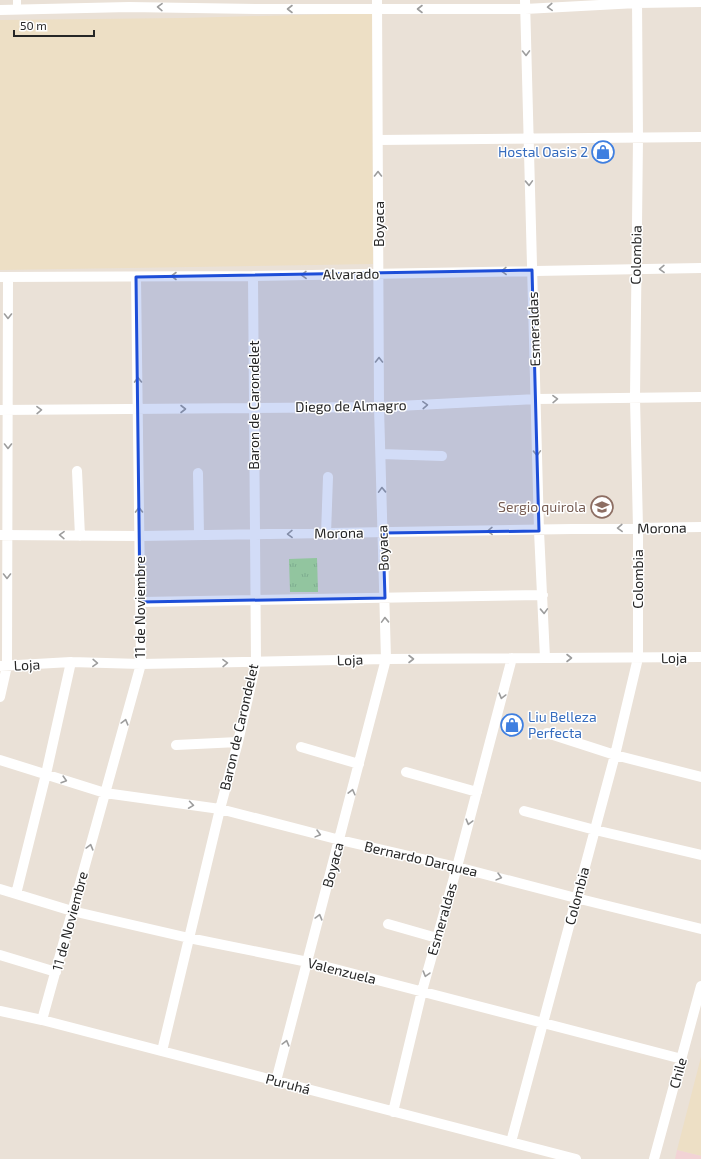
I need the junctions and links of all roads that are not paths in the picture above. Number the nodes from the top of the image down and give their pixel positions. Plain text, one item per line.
1 (637, 2) edge
2 (701, 2) edge
3 (129, 3) edge
4 (377, 4) edge
5 (525, 4) edge
6 (17, 5) edge
7 (259, 5) edge
8 (0, 10) edge
9 (701, 137) edge
10 (638, 138) junction
11 (528, 139) junction
12 (378, 140) junction
13 (701, 268) edge
14 (636, 269) junction
15 (532, 270) junction
16 (379, 273) junction
17 (253, 276) junction
18 (4, 277) edge
19 (136, 277) junction
20 (701, 397) edge
21 (635, 398) junction
22 (536, 399) junction
23 (379, 407) junction
24 (254, 408) junction
25 (138, 409) junction
26 (4, 410) edge
27 (381, 454) junction
28 (442, 456) dead end
29 (77, 471) dead end
30 (198, 473) dead end
31 (328, 477) dead end
32 (701, 527) edge
33 (638, 528) junction
34 (539, 531) junction
35 (383, 533) junction
36 (326, 534) junction
37 (4, 535) edge
38 (199, 535) junction
39 (255, 535) junction
40 (80, 536) junction
41 (139, 536) junction
42 (543, 595) junction
43 (385, 598) junction
44 (4, 600) edge
45 (255, 600) junction
46 (140, 602) junction
47 (701, 657) edge
48 (512, 658) junction
49 (545, 658) junction
50 (638, 658) junction
51 (386, 659) junction
52 (71, 662) junction
53 (256, 663) junction
54 (141, 664) junction
55 (3, 666) edge
56 (0, 697) edge
57 (547, 733) dead end
58 (238, 742) junction
59 (176, 745) dead end
60 (301, 747) dead end
61 (615, 755) junction
62 (0, 760) edge
63 (359, 764) junction
64 (406, 772) dead end
65 (46, 774) junction
66 (701, 777) edge
67 (477, 792) junction
68 (105, 793) junction
69 (220, 809) junction
70 (524, 811) dead end
71 (594, 830) junction
72 (340, 840) junction
73 (701, 855) edge
74 (457, 866) junction
75 (0, 889) edge
76 (16, 894) junction
77 (576, 898) junction
78 (72, 911) junction
79 (388, 924) dead end
80 (701, 929) edge
81 (189, 938) junction
82 (437, 938) junction
83 (0, 955) edge
84 (308, 962) junction
85 (56, 972) junction
86 (701, 986) edge
87 (422, 991) junction
88 (0, 1011) edge
89 (42, 1020) junction
90 (543, 1023) junction
91 (162, 1051) junction
92 (682, 1059) junction
93 (276, 1081) junction
94 (393, 1112) junction
95 (511, 1142) junction
96 (576, 1159) edge
97 (654, 1159) edge

1 - 2 street
1 -> 5 street
1 - 10 street, Colombia
3 - 6 street
7 -> 3 street
5 -> 4 street
4 -> 7 street
4 - 12 street, Boyaca
5 -> 11 street, Esmeraldas
6 - 8 street
9 - 10 street
10 - 11 street
10 - 14 street, Colombia
11 - 12 street
11 -> 15 street, Esmeraldas
16 -> 12 street, Boyaca
13 -> 14 street, Alvarado
14 - 15 street, Alvarado
14 - 21 street, Colombia
15 -> 16 street, Alvarado
15 - 22 street, Esmeraldas
16 -> 17 street, Alvarado
23 -> 16 street, Boyaca
17 -> 19 street, Alvarado
17 - 24 street, Baron de Carondelet
18 - 19 street, Alvarado
18 -> 26 street
25 -> 19 street, 11 de Noviembre
20 - 21 street, Diego de Almagro
22 -> 21 street, Diego de Almagro
21 - 33 street, Colombia
23 -> 22 street, Diego de Almagro
22 -> 34 street, Esmeraldas
23 - 24 street, Diego de Almagro
23 - 27 street, Boyaca
25 -> 24 street, Diego de Almagro
24 - 39 street, Baron de Carondelet
26 -> 25 street, Diego de Almagro
41 -> 25 street, 11 de Noviembre
26 -> 37 street
27 - 28 street
35 -> 27 street, Boyaca
29 - 40 street
30 - 38 street
31 - 36 street
32 - 33 street, Morona
33 -> 34 street, Morona
33 - 50 street, Colombia
34 -> 35 street, Morona
34 - 42 street, Esmeraldas
35 - 36 street, Morona
35 - 43 street, Boyaca
36 -> 39 street, Morona
40 -> 37 street, Morona
37 -> 44 street
38 - 39 street, Morona
38 - 41 street, Morona
39 - 45 street, Baron de Carondelet
40 - 41 street, Morona
41 - 46 street, 11 de Noviembre
42 - 43 street
42 -> 49 street, Esmeraldas
43 - 45 street
51 -> 43 street, Boyaca
44 - 55 street
45 - 46 street
45 - 53 street, Baron de Carondelet
46 - 54 street, 11 de Noviembre
47 - 50 street, Loja
48 - 49 street, Loja
51 -> 48 street, Loja
48 -> 67 street, Esmeraldas
49 -> 50 street, Loja
50 - 61 street, Colombia
51 - 53 street, Loja
51 - 63 street, Boyaca
52 -> 54 street, Loja
52 - 55 street, Loja
52 - 65 street
54 -> 53 street, Loja
53 - 58 street, Baron de Carondelet
68 -> 54 street, 11 de Noviembre
55 - 56 street
57 - 61 street
58 - 59 street
58 - 69 street, Baron de Carondelet
60 - 63 street
61 - 66 street
61 - 71 street, Colombia
62 - 65 street, Bernardo Darquea
72 -> 63 street, Boyaca
64 - 67 street
65 -> 68 street, Bernardo Darquea
65 - 76 street
67 -> 74 street, Esmeraldas
68 -> 69 street, Bernardo Darquea
78 -> 68 street, 11 de Noviembre
69 -> 72 street, Bernardo Darquea
69 - 81 street, Baron de Carondelet
70 - 71 street
71 - 73 street
71 - 77 street, Colombia
72 - 74 street, Bernardo Darquea
84 -> 72 street, Boyaca
74 -> 77 street, Bernardo Darquea
74 - 82 street, Esmeraldas
75 - 76 street, Valenzuela
76 - 78 street, Valenzuela
77 - 80 street, Bernardo Darquea
77 - 90 street, Colombia
78 - 81 street, Valenzuela
78 - 85 street, 11 de Noviembre
79 - 82 street
81 - 84 street, Valenzuela
81 - 91 street, Baron de Carondelet
82 -> 87 street, Esmeraldas
83 - 85 street
84 - 87 street, Valenzuela
93 -> 84 street, Boyaca
85 - 89 street, 11 de Noviembre
86 - 92 street, Chile
87 - 90 street, Valenzuela
87 - 94 street, Esmeraldas
88 - 89 street, Puruhá
89 - 91 street, Puruhá
90 - 92 street, Valenzuela
90 - 95 street, Colombia
91 - 93 street, Puruhá
92 - 97 street, Chile
93 - 94 street, Puruhá
94 - 95 street, Puruhá
95 - 96 street, Puruhá

